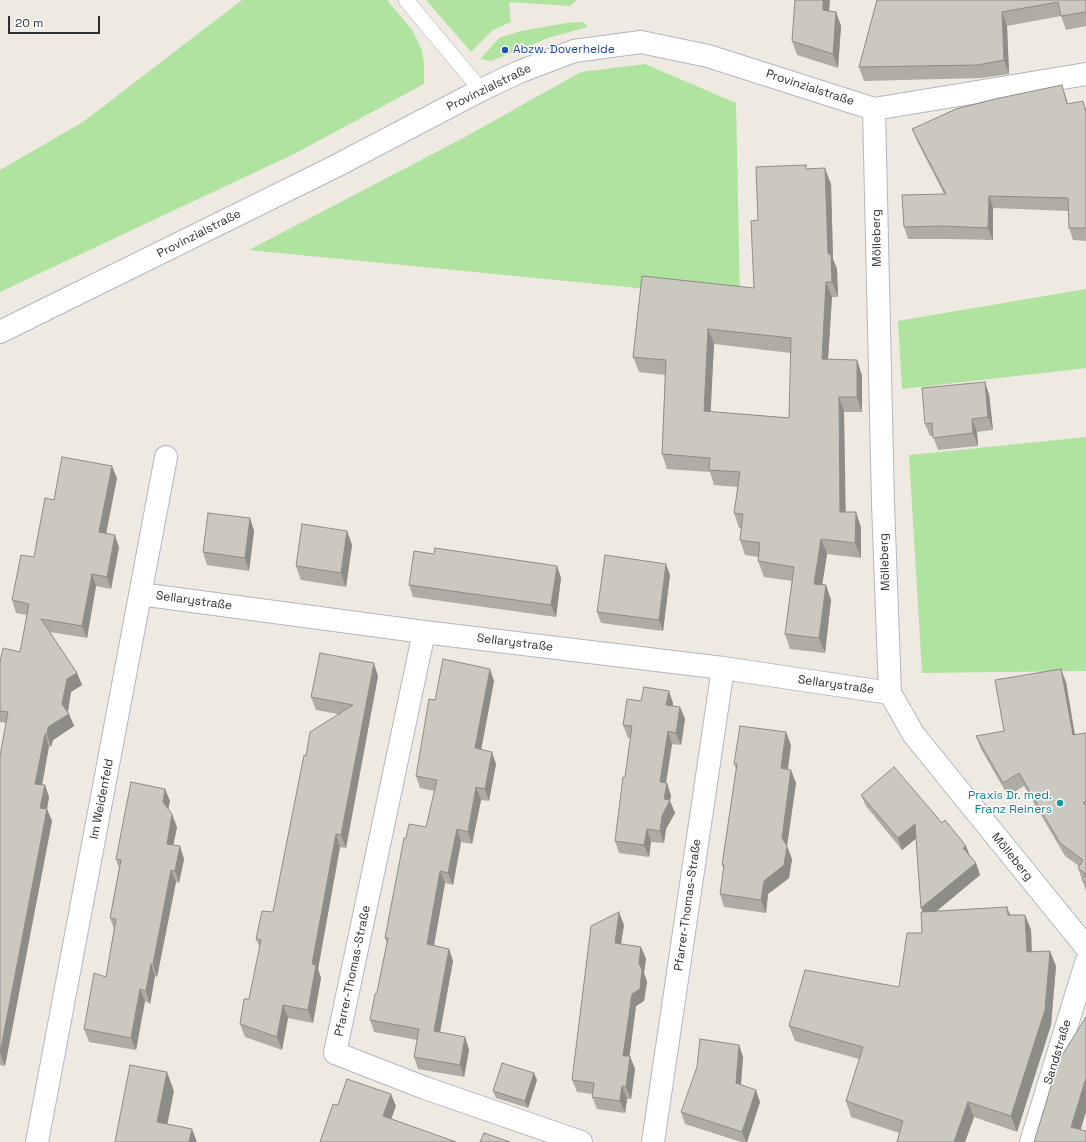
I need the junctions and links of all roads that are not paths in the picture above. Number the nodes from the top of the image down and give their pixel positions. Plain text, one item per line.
1 (406, 0) edge
2 (1086, 74) edge
3 (482, 90) junction
4 (874, 109) junction
5 (0, 332) edge
6 (166, 457) dead end
7 (140, 594) junction
8 (424, 632) junction
9 (723, 668) junction
10 (890, 693) junction
11 (1086, 948) edge
12 (1086, 963) edge
13 (37, 1142) edge
14 (581, 1142) edge
15 (653, 1142) edge
16 (1030, 1142) edge

1 - 3 lane
2 - 4 street, Provinzialstraße
3 - 4 street, Provinzialstraße
3 - 5 street, Provinzialstraße
4 - 10 street, Mölleberg
6 - 7 street, Im Weidenfeld
7 - 8 street, Sellarystraße
7 - 13 street, Im Weidenfeld
8 - 9 street, Sellarystraße
8 - 14 street, Pfarrer-Thomas-Straße
9 - 10 street, Sellarystraße
9 - 15 street, Pfarrer-Thomas-Straße
10 - 11 street, Mölleberg
12 - 16 street, Sandstraße

